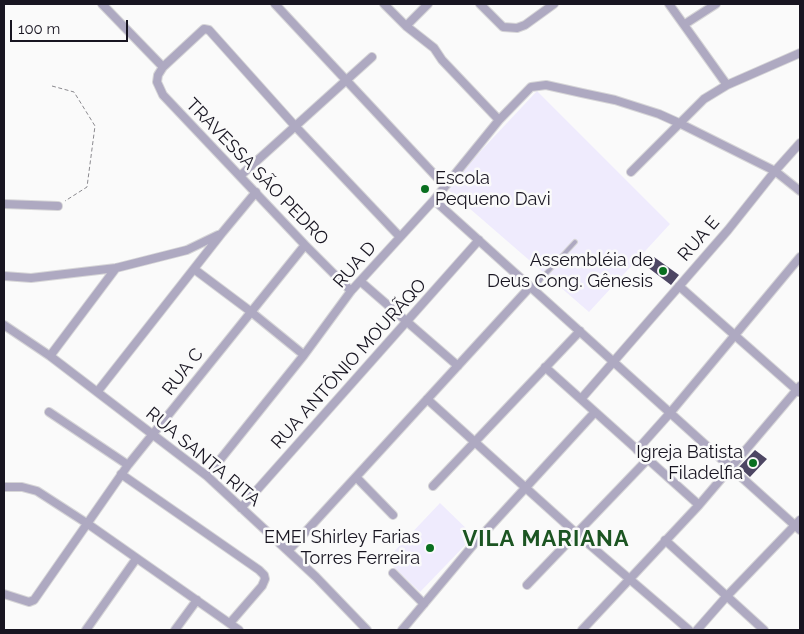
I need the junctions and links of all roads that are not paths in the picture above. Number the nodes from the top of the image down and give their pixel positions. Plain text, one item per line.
1 (102, 4) edge
2 (274, 4) edge
3 (384, 4) edge
4 (428, 4) edge
5 (480, 4) edge
6 (554, 4) edge
7 (669, 4) edge
8 (716, 4) edge
9 (685, 24) junction
10 (406, 26) junction
11 (800, 52) edge
12 (372, 57) dead end
13 (163, 67) junction
14 (346, 80) junction
15 (728, 85) junction
16 (499, 120) junction
17 (680, 123) junction
18 (295, 126) junction
19 (800, 143) edge
20 (775, 171) junction
21 (631, 172) dead end
22 (240, 176) junction
23 (446, 186) junction
24 (800, 191) edge
25 (256, 192) junction
26 (434, 200) junction
27 (4, 204) edge
28 (58, 206) road end
29 (222, 233) junction
30 (400, 237) junction
31 (479, 240) junction
32 (575, 242) dead end
33 (305, 245) junction
34 (800, 257) edge
35 (116, 268) junction
36 (194, 268) junction
37 (4, 276) edge
38 (360, 281) junction
39 (679, 286) junction
40 (532, 288) junction
41 (351, 291) junction
42 (250, 311) junction
43 (407, 321) junction
44 (4, 325) edge
45 (580, 331) junction
46 (734, 335) junction
47 (304, 355) junction
48 (50, 356) junction
49 (614, 362) junction
50 (458, 366) junction
51 (545, 367) junction
52 (799, 390) edge
53 (98, 391) junction
54 (427, 399) junction
55 (580, 399) junction
56 (49, 412) dead end
57 (595, 412) junction
58 (670, 413) junction
59 (154, 434) junction
60 (475, 443) junction
61 (637, 450) junction
62 (648, 459) junction
63 (128, 465) junction
64 (731, 468) junction
65 (121, 474) junction
66 (208, 476) junction
67 (356, 477) junction
68 (4, 486) edge
69 (433, 486) dead end
70 (526, 488) junction
71 (699, 505) junction
72 (241, 508) junction
73 (393, 515) dead end
74 (88, 524) junction
75 (799, 525) edge
76 (577, 534) junction
77 (665, 540) junction
78 (288, 551) junction
79 (136, 559) junction
80 (393, 573) dead end
81 (630, 580) junction
82 (527, 586) dead end
83 (4, 594) edge
84 (726, 597) junction
85 (197, 600) junction
86 (424, 604) junction
87 (230, 623) junction
88 (86, 630) edge
89 (175, 630) edge
90 (239, 630) edge
91 (367, 630) edge
92 (402, 630) edge
93 (582, 630) edge
94 (689, 630) edge
95 (697, 630) edge
96 (764, 630) edge

1 - 13 street
2 - 14 street
3 - 10 street
4 - 10 street
5 - 6 street
7 - 9 street
8 - 9 street
9 - 15 street
10 - 16 street
11 - 15 street
12 - 14 street
13 - 18 street
13 - 22 street, TRAVESSA SÃO PEDRO
14 - 18 street
14 - 23 street
15 - 17 street
16 - 17 street, RUA D
16 - 23 street, RUA D
17 - 20 street
17 - 21 street
18 - 22 street
18 - 30 street
19 - 20 street, RUA E
20 - 24 street
20 - 39 street, RUA E
22 - 25 street, TRAVESSA SÃO PEDRO
23 - 26 street, RUA D
25 - 29 street
25 - 33 street, TRAVESSA SÃO PEDRO
26 - 30 street, RUA D
26 - 31 street
27 - 28 street
29 - 35 street
29 - 36 street
30 - 38 street, RUA D
31 - 40 street
31 - 43 street, RUA ANTÔNIO MOURÃQO
32 - 40 lane
33 - 41 street, TRAVESSA SÃO PEDRO
33 - 42 street, RUA C
34 - 46 street
35 - 37 street
35 - 48 street
36 - 42 street
36 - 53 street
38 - 41 street, RUA D
38 - 43 street
39 - 46 street
39 - 49 street, RUA E
40 - 45 street
40 - 50 street
41 - 47 street, RUA D
42 - 47 street
42 - 59 street, RUA C
43 - 50 street
43 - 72 street, RUA ANTÔNIO MOURÃQO
44 - 48 street, RUA SANTA RITA
45 - 49 street
45 - 51 street
46 - 52 street
46 - 58 street
47 - 66 street, RUA D
48 - 53 street, RUA SANTA RITA
49 - 55 street, RUA E
49 - 58 street
50 - 54 street
51 - 55 street
51 - 60 street
52 - 64 street
53 - 59 street, RUA SANTA RITA
54 - 60 street
54 - 67 street
55 - 57 street
56 - 63 street
57 - 61 street
57 - 70 street
58 - 61 street
58 - 64 street
59 - 63 street, RUA C
59 - 66 street, RUA SANTA RITA
60 - 69 street
60 - 70 street
61 - 62 street
62 - 71 street
62 - 76 street
63 - 65 street, RUA C
64 - 71 street
64 - 75 street
65 - 74 street, RUA C
65 - 87 street
66 - 72 street, RUA SANTA RITA
67 - 73 street
67 - 78 street
68 - 74 street
70 - 76 street
70 - 86 street
71 - 77 street
72 - 78 street, RUA SANTA RITA
74 - 79 street
74 - 83 street, RUA C
75 - 84 street
76 - 81 street
76 - 82 street
77 - 81 street
77 - 84 street
78 - 91 street, RUA SANTA RITA
79 - 85 street
79 - 88 street
80 - 86 street
81 - 93 street
81 - 94 street
84 - 95 street
84 - 96 street
85 - 87 street
85 - 89 street
86 - 92 street
87 - 90 street

